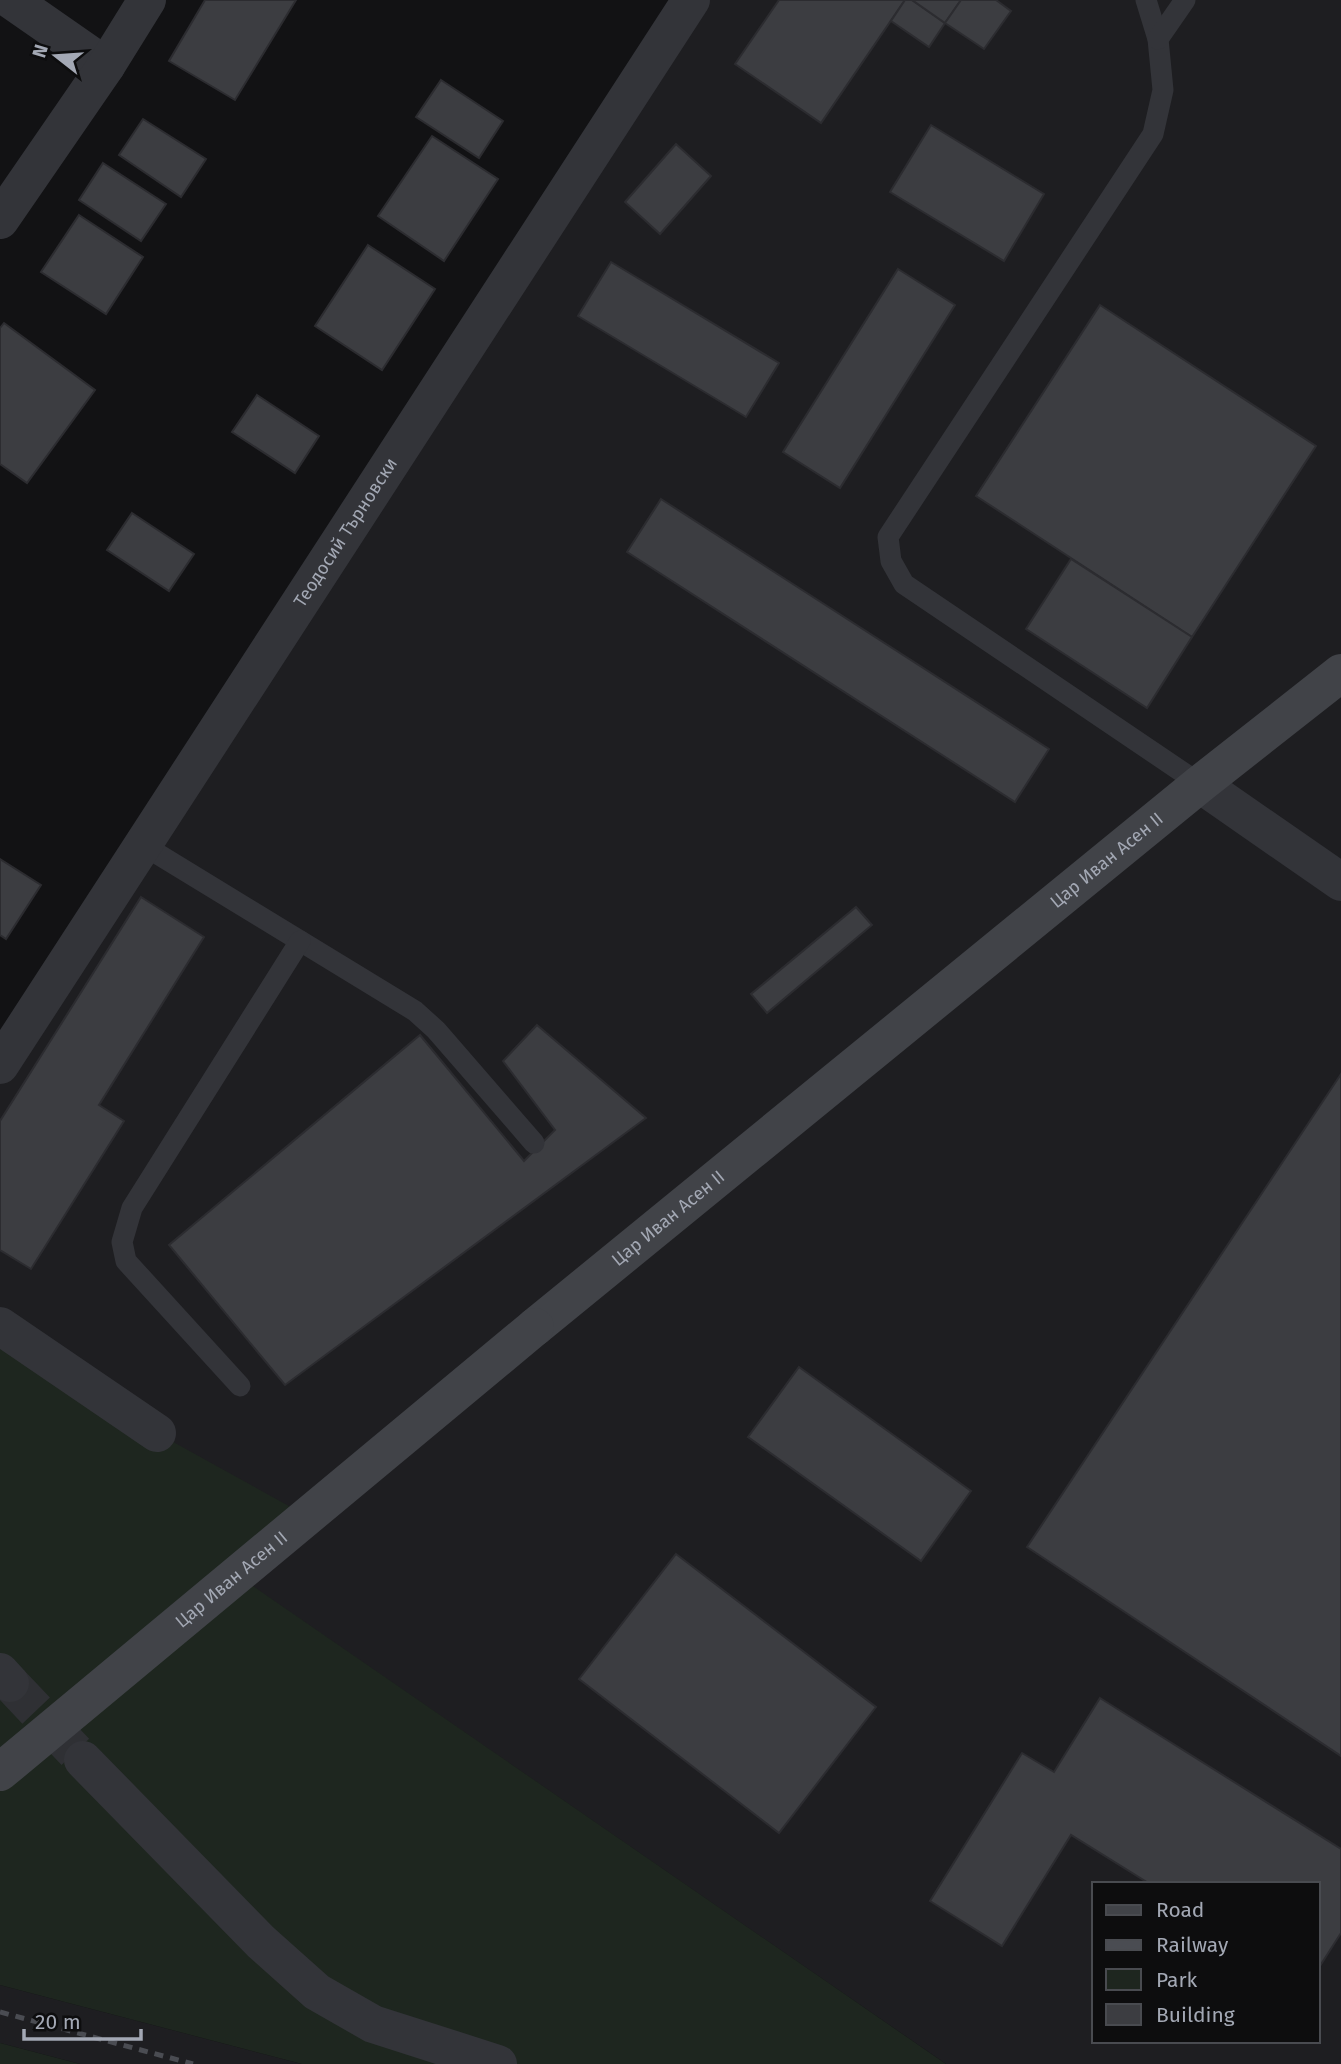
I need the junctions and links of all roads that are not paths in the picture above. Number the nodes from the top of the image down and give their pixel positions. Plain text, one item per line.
1 (11, 0) edge
2 (147, 0) edge
3 (691, 0) edge
4 (1146, 0) edge
5 (1185, 0) edge
6 (1158, 39) junction
7 (106, 66) junction
8 (0, 220) edge
9 (1341, 673) edge
10 (1200, 784) junction
11 (143, 845) junction
12 (1341, 882) edge
13 (300, 941) junction
14 (0, 1065) edge
15 (534, 1143) dead end
16 (0, 1326) edge
17 (240, 1386) dead end
18 (158, 1433) dead end
19 (83, 1760) tunnel mouth
20 (0, 1772) edge
21 (498, 2064) edge

1 - 7 street
2 - 7 street
3 - 11 street, Теодосий Търновски
4 - 6 lane
5 - 6 lane
6 - 10 lane
7 - 8 street
9 - 10 main road, Цар Иван Асен II
10 - 12 street
10 - 20 main road, Цар Иван Асен II, bridge
11 - 13 lane
11 - 14 street, Теодосий Търновски
13 - 15 lane
13 - 17 lane
16 - 18 street
19 - 21 street

